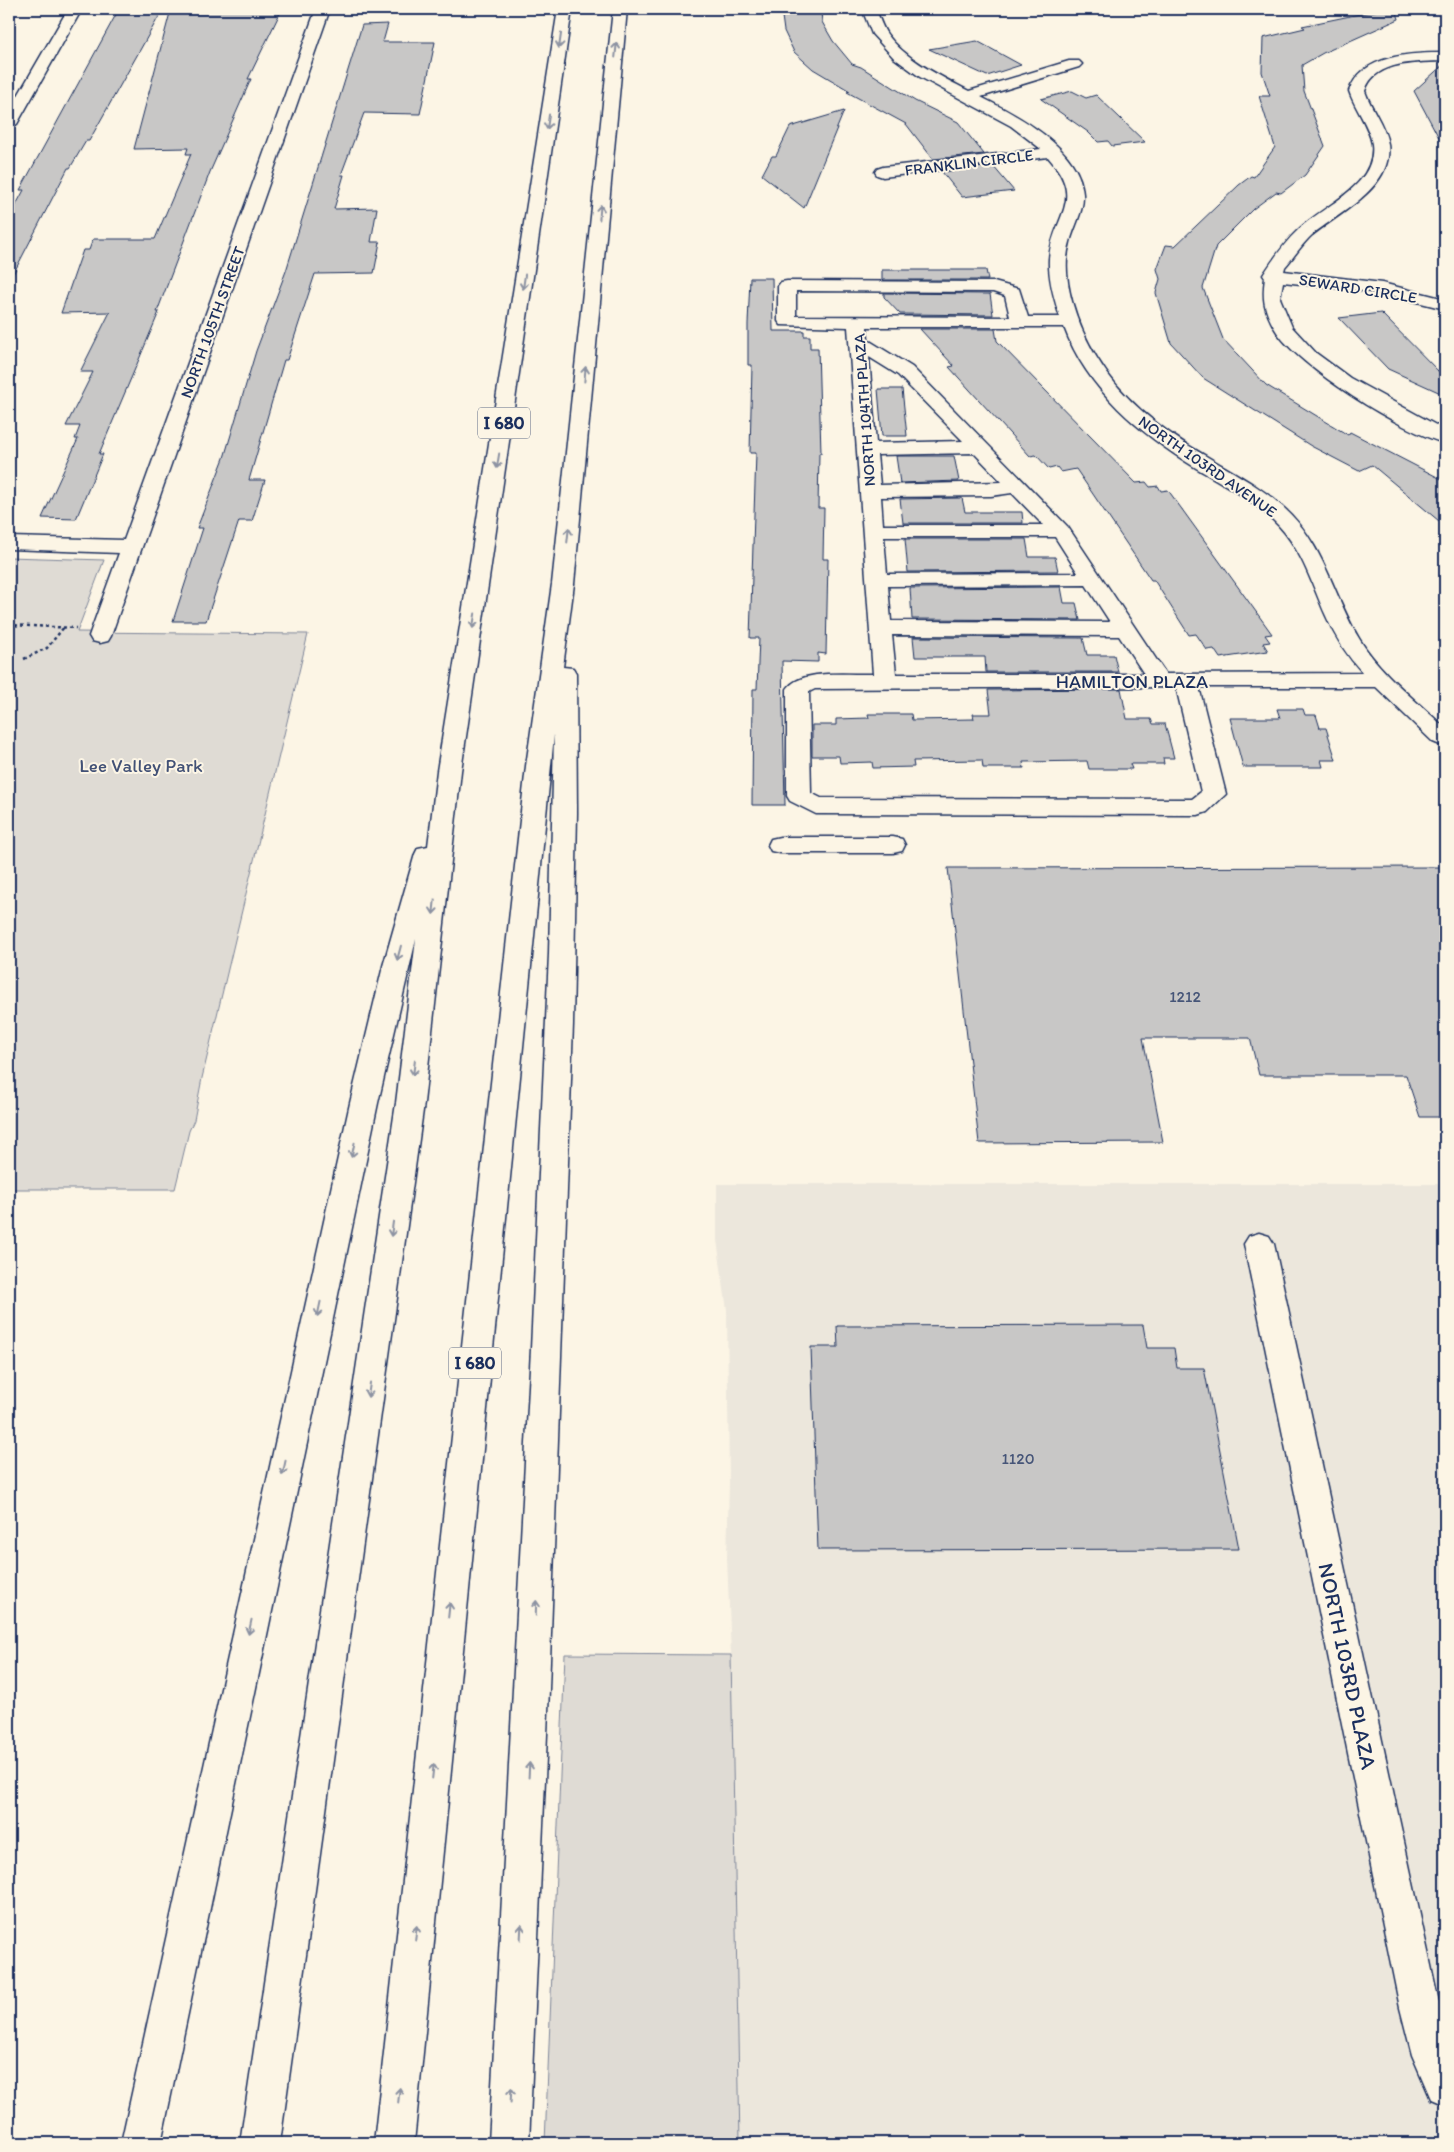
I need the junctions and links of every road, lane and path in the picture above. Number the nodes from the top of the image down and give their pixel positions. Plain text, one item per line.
1 (76, 9) edge
2 (323, 9) edge
3 (565, 9) edge
4 (620, 9) edge
5 (869, 9) edge
6 (1445, 57) edge
7 (1074, 64) dead end
8 (968, 96) junction
9 (9, 124) edge
10 (1054, 152) junction
11 (883, 172) dead end
12 (1272, 275) junction
13 (1443, 304) dead end
14 (857, 322) junction
15 (1020, 322) junction
16 (1070, 322) junction
17 (859, 343) junction
18 (1445, 437) edge
19 (977, 447) junction
20 (867, 449) junction
21 (1016, 486) junction
22 (870, 491) junction
23 (873, 531) junction
24 (1061, 531) junction
25 (9, 543) edge
26 (132, 547) junction
27 (1092, 578) junction
28 (877, 580) junction
29 (563, 584) junction
30 (9, 625) edge
31 (64, 627) junction
32 (881, 628) junction
33 (1126, 629) junction
34 (102, 632) joint
35 (24, 659) dead end
36 (1380, 680) junction
37 (885, 681) junction
38 (1160, 681) junction
39 (1186, 681) junction
40 (1412, 708) junction
41 (1445, 726) edge
42 (1445, 740) edge
43 (449, 772) junction
44 (893, 845) dead end
45 (780, 846) dead end
46 (1259, 1244) dead end
47 (1445, 2085) edge
48 (141, 2143) edge
49 (260, 2143) edge
50 (394, 2143) edge
51 (509, 2143) edge

1 - 9 main road
2 - 26 main road, NORTH 105TH STREET
3 -> 43 main road, I 680
29 -> 4 main road, I 680
5 - 8 main road, NORTH 103RD AVENUE
6 - 12 main road
7 - 8 main road
8 - 10 main road, NORTH 103RD AVENUE
10 - 11 main road, FRANKLIN CIRCLE
10 - 16 main road, NORTH 103RD AVENUE
12 - 13 main road, SEWARD CIRCLE
12 - 18 main road
14 - 15 main road, NORTH 104TH PLAZA
14 - 15 main road
14 - 17 main road, NORTH 104TH PLAZA
15 - 16 main road, NORTH 104TH PLAZA
16 - 36 main road, NORTH 103RD AVENUE
17 - 19 main road
17 - 20 main road, NORTH 104TH PLAZA
19 - 20 main road
19 - 21 main road
20 - 22 main road, NORTH 104TH PLAZA
21 - 22 main road
21 - 24 main road
22 - 23 main road, NORTH 104TH PLAZA
23 - 24 main road
23 - 28 main road, NORTH 104TH PLAZA
24 - 27 main road
25 - 26 main road
26 - 34 main road, NORTH 105TH STREET
27 - 28 main road
27 - 33 main road
28 - 32 main road, NORTH 104TH PLAZA
50 -> 29 main road, I 680
51 -> 29 main road
30 - 31 path
31 - 34 path
31 - 35 path
32 - 33 main road
32 - 37 main road, NORTH 104TH PLAZA
33 - 38 main road
36 - 39 main road, HAMILTON PLAZA
36 - 40 main road, NORTH 103RD AVENUE
37 - 38 main road, HAMILTON PLAZA
37 - 39 main road, HAMILTON PLAZA
38 - 39 main road, HAMILTON PLAZA
40 - 41 main road
40 - 42 main road
43 -> 48 main road
43 -> 49 main road, I 680
44 - 45 main road
46 - 47 main road, NORTH 103RD PLAZA

